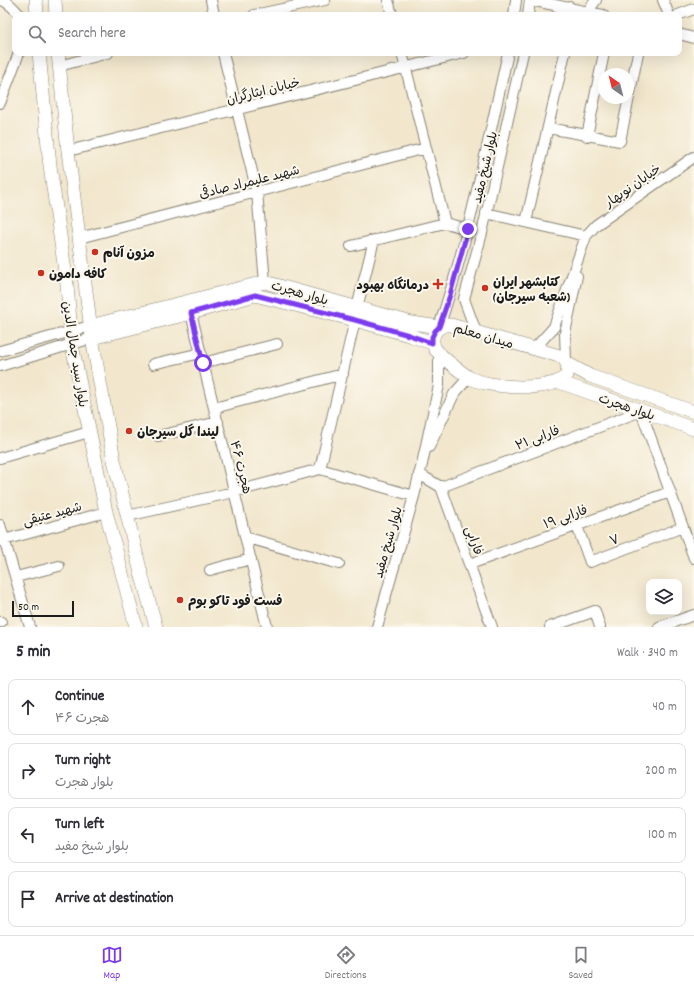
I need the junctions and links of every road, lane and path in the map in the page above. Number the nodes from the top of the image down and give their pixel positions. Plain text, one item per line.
1 (1, 0) edge
2 (36, 0) edge
3 (55, 0) edge
4 (211, 0) edge
5 (325, 0) edge
6 (388, 0) edge
7 (516, 0) edge
8 (530, 0) edge
9 (596, 0) edge
10 (663, 0) edge
11 (570, 8) edge
12 (694, 9) edge
13 (588, 11) junction
14 (17, 12) edge
15 (37, 12) edge
16 (56, 12) edge
17 (213, 12) edge
18 (268, 12) edge
19 (391, 12) edge
20 (514, 12) edge
21 (528, 12) edge
22 (592, 12) edge
23 (668, 12) edge
24 (682, 14) edge
25 (682, 35) edge
26 (694, 38) edge
27 (18, 56) edge
28 (39, 56) edge
29 (58, 56) edge
30 (97, 56) edge
31 (224, 56) edge
32 (403, 56) edge
33 (452, 56) edge
34 (507, 56) edge
35 (522, 56) edge
36 (563, 56) edge
37 (603, 56) edge
38 (637, 56) edge
39 (59, 66) junction
40 (405, 68) junction
41 (0, 103) edge
42 (237, 110) junction
43 (548, 128) junction
44 (587, 136) junction
45 (426, 148) junction
46 (68, 152) junction
47 (694, 157) edge
48 (257, 192) junction
49 (486, 213) junction
50 (526, 222) junction
51 (445, 223) junction
52 (468, 229) junction
53 (586, 236) junction
54 (79, 238) junction
55 (374, 240) junction
56 (351, 246) dead end
57 (265, 282) junction
58 (450, 295) junction
59 (464, 299) junction
60 (191, 313) junction
61 (356, 314) junction
62 (439, 327) junction
63 (554, 327) junction
64 (70, 331) junction
65 (91, 332) junction
66 (476, 332) junction
67 (565, 333) junction
68 (277, 344) dead end
69 (72, 345) junction
70 (436, 348) junction
71 (534, 349) junction
72 (0, 351) edge
73 (201, 353) junction
74 (567, 362) junction
75 (203, 363) junction
76 (153, 364) dead end
77 (0, 366) edge
78 (343, 374) junction
79 (469, 377) junction
80 (559, 382) junction
81 (439, 386) junction
82 (454, 394) junction
83 (214, 408) junction
84 (641, 412) junction
85 (694, 412) edge
86 (218, 422) junction
87 (694, 429) edge
88 (89, 432) junction
89 (158, 436) dead end
90 (0, 458) edge
91 (422, 464) junction
92 (320, 469) junction
93 (419, 474) junction
94 (441, 487) junction
95 (234, 492) junction
96 (670, 492) junction
97 (414, 496) junction
98 (106, 512) junction
99 (127, 516) junction
100 (0, 526) edge
101 (577, 526) junction
102 (683, 527) junction
103 (245, 537) junction
104 (2, 540) edge
105 (691, 540) edge
106 (694, 558) edge
107 (250, 559) junction
108 (339, 564) dead end
109 (470, 564) junction
110 (59, 566) dead end
111 (210, 570) dead end
112 (16, 577) junction
113 (694, 615) edge
114 (30, 627) edge
115 (136, 627) edge
116 (156, 627) edge
117 (267, 627) edge
118 (377, 627) edge
119 (492, 627) edge
120 (550, 627) edge
121 (600, 627) edge
122 (659, 627) edge

1 - 14 street
2 - 15 main road
3 - 16 main road
4 - 17 street
5 - 18 street
6 - 19 street
7 - 20 street
8 - 11 street
8 - 21 street
9 - 13 street
10 - 23 street
11 - 13 street
12 - 24 street
13 - 22 street
25 - 26 street
27 - 41 street
28 - 64 main road, بلوار سید جمال الدین
29 - 39 main road, بلوار سید جمال الدین
30 - 39 street
31 - 42 street
32 - 40 street
33 - 40 street, خیابان ایثارگران
34 - 52 street, بلوار شیخ مفید
35 - 49 street, بلوار شیخ مفید
36 - 43 street
37 - 44 street
38 - 44 street
39 - 46 main road, بلوار سید جمال الدین
40 - 42 street, خیابان ایثارگران
40 - 45 street
42 - 46 street, خیابان ایثارگران
42 - 48 street
43 - 44 street
43 - 50 street
45 - 48 street, شهید علیمراد صادقی
45 - 51 street
46 - 54 main road, بلوار سید جمال الدین
47 - 53 street, خیابان نوبهار
48 - 54 street, شهید علیمراد صادقی
48 - 57 street
49 - 50 street
49 - 59 street, بلوار شیخ مفید
50 - 53 street
51 - 52 street
51 - 55 street
52 - 58 street, بلوار شیخ مفید
53 - 63 street
53 - 67 street
54 - 65 main road, بلوار سید جمال الدین
55 - 56 street
55 - 61 street
57 - 61 main road, بلوار هجرت
57 - 65 main road, بلوار هجرت
58 - 59 street
58 - 62 street, بلوار شیخ مفید
59 - 66 street
60 - 61 main road, بلوار هجرت
60 - 65 main road, بلوار هجرت
60 - 73 street, هجرت ۴۶
61 - 62 main road, بلوار هجرت
61 - 70 main road, بلوار هجرت
61 - 78 street
62 - 66 main road, میدان معلم
62 - 70 main road, میدان معلم
63 - 67 street
63 - 71 street
64 - 65 street
64 - 69 main road, بلوار سید جمال الدین
64 - 72 street
65 - 69 street
65 - 99 main road, بلوار سید جمال الدین
66 - 71 main road, میدان معلم
67 - 74 street
68 - 75 street
69 - 77 street
69 - 88 main road, بلوار سید جمال الدین
70 - 79 main road
70 - 81 street
71 - 74 main road, میدان معلم
73 - 75 street, هجرت ۴۶
73 - 76 street
74 - 80 main road
74 - 85 main road, بلوار هجرت
75 - 83 street, هجرت ۴۶
78 - 83 street
78 - 92 street
79 - 80 main road
79 - 82 street
80 - 84 main road, بلوار هجرت
81 - 82 street
81 - 91 street
82 - 91 street
83 - 86 street, هجرت ۴۶
84 - 87 main road, بلوار هجرت
84 - 94 street, فارابی ۲۱
84 - 96 street
86 - 89 street
86 - 95 street, هجرت ۴۶
88 - 90 street
88 - 98 main road, بلوار سید جمال الدین
91 - 93 street, بلوار شیخ مفید
92 - 95 street
92 - 97 street
93 - 94 street
93 - 97 street, بلوار شیخ مفید
94 - 109 street, فارابی
95 - 99 street
95 - 103 street, هجرت ۴۶
96 - 101 street, فارابی ۱۹
96 - 102 street
97 - 118 street, بلوار شیخ مفید
98 - 104 street, شهید عتیقی
98 - 115 main road, بلوار سید جمال الدین
99 - 116 main road, بلوار سید جمال الدین
100 - 104 street
101 - 102 street, ۷
101 - 109 street, فارابی ۱۹
102 - 105 street
103 - 107 street, هجرت ۴۶
103 - 108 street
104 - 112 street
105 - 106 street
107 - 111 street
107 - 117 street, هجرت ۴۶
109 - 119 street, فارابی
110 - 112 street
112 - 114 street
113 - 122 street
120 - 121 street

